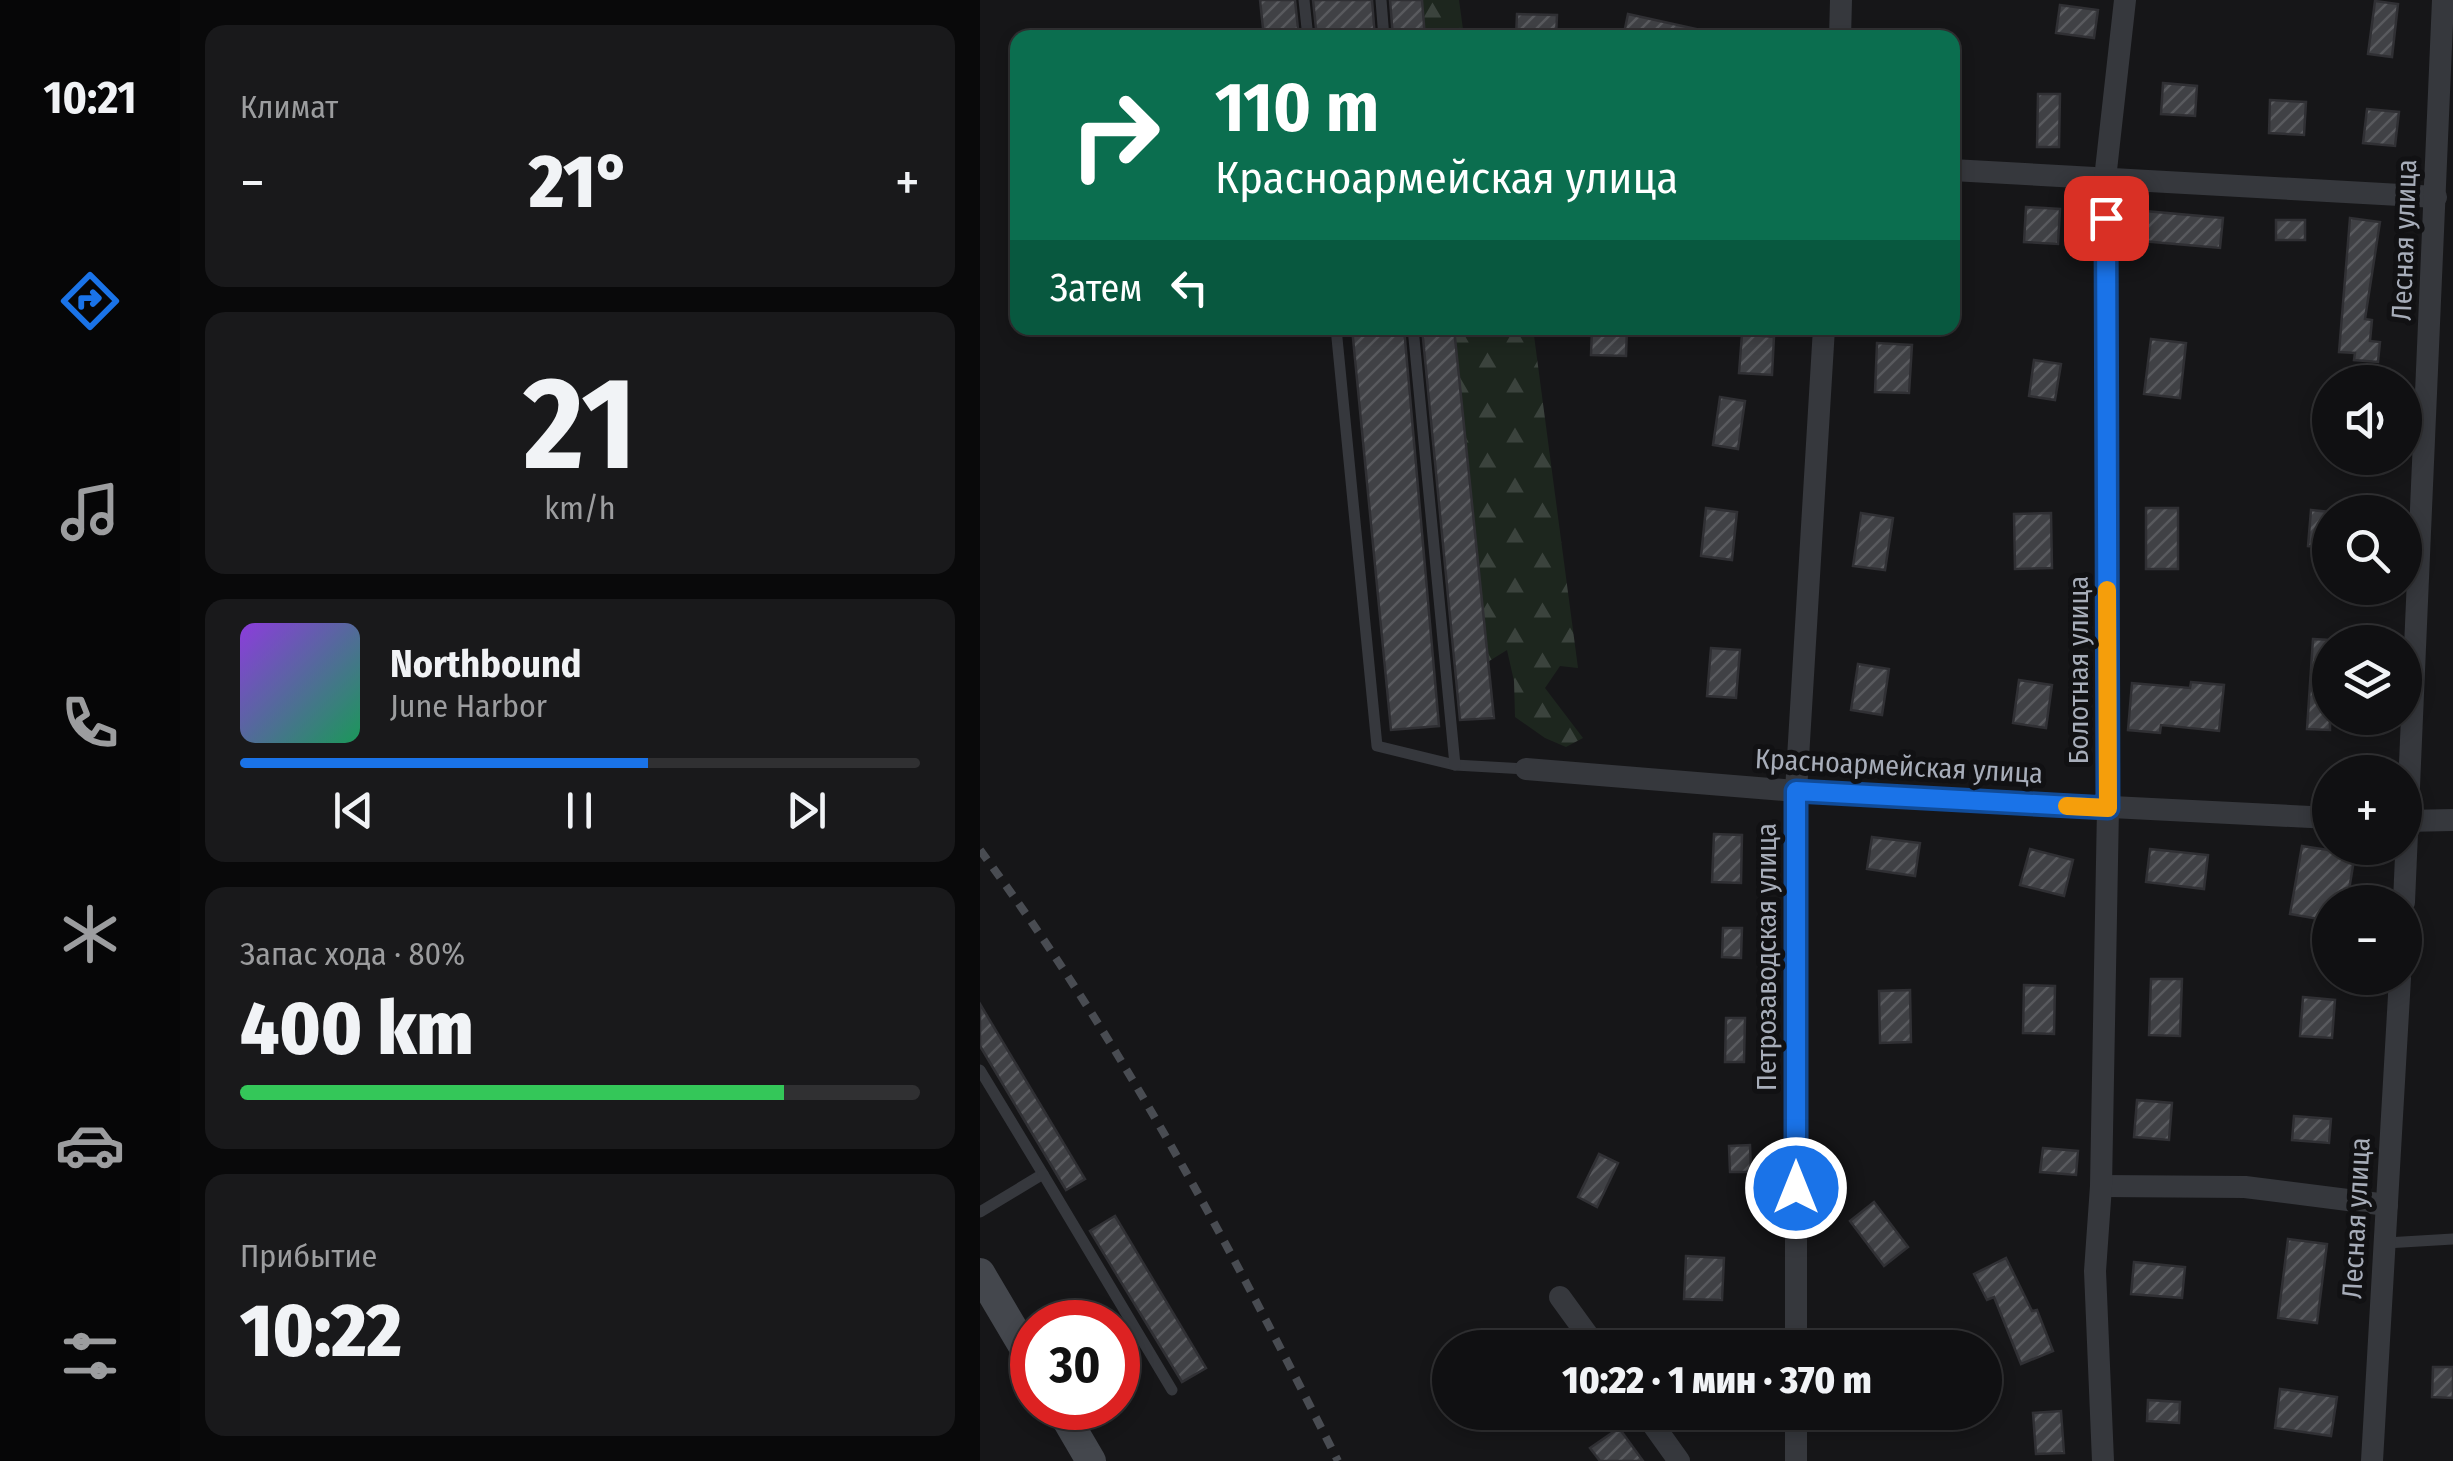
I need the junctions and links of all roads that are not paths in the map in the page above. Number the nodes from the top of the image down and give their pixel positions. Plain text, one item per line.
1 (1304, 0) edge
2 (1381, 0) edge
3 (1841, 0) edge
4 (2125, 0) edge
5 (2443, 0) edge
6 (1307, 30) edge
7 (1383, 30) edge
8 (1840, 30) edge
9 (1960, 170) edge
10 (2105, 179) junction
11 (2436, 197) junction
12 (1337, 335) edge
13 (1413, 335) edge
14 (1824, 335) edge
15 (2410, 755) edge
16 (1455, 766) junction
17 (1526, 769) joint
18 (1796, 791) junction
19 (2108, 808) junction
20 (2312, 817) edge
21 (2453, 820) edge
22 (2422, 821) edge
23 (2399, 995) edge
24 (980, 1070) edge
25 (1043, 1174) junction
26 (2101, 1186) junction
27 (2387, 1205) junction
28 (980, 1212) edge
29 (2453, 1239) edge
30 (2386, 1243) junction
31 (980, 1273) edge
32 (1560, 1297) dead end
33 (1010, 1324) edge
34 (1584, 1330) edge
35 (1796, 1330) edge
36 (1172, 1390) dead end
37 (1072, 1430) edge
38 (1657, 1430) edge
39 (1796, 1430) edge
40 (1090, 1461) edge
41 (1679, 1461) edge
42 (1796, 1461) edge
43 (2102, 1461) edge
44 (2372, 1461) edge

1 - 6 lane
2 - 7 lane
3 - 8 street
4 - 10 street, Болотная улица
5 - 11 street, Лесная улица
9 - 10 street
10 - 11 street
10 - 19 street, Болотная улица
11 - 15 street, Лесная улица
12 - 16 lane
13 - 16 lane
14 - 18 street, Петрозаводская улица
16 - 17 lane
17 - 18 street, Красноармейская улица
18 - 19 street, Красноармейская улица
18 - 35 street, Петрозаводская улица
19 - 20 street, Красноармейская улица
19 - 26 street, Болотная улица
21 - 22 street
23 - 27 street, Лесная улица
24 - 25 lane
25 - 28 lane
25 - 36 lane
26 - 27 street
26 - 43 street, Болотная улица
27 - 30 street, Лесная улица
29 - 30 lane
30 - 44 street, Лесная улица
31 - 33 main road
32 - 34 street
37 - 40 main road
38 - 41 street
39 - 42 street

